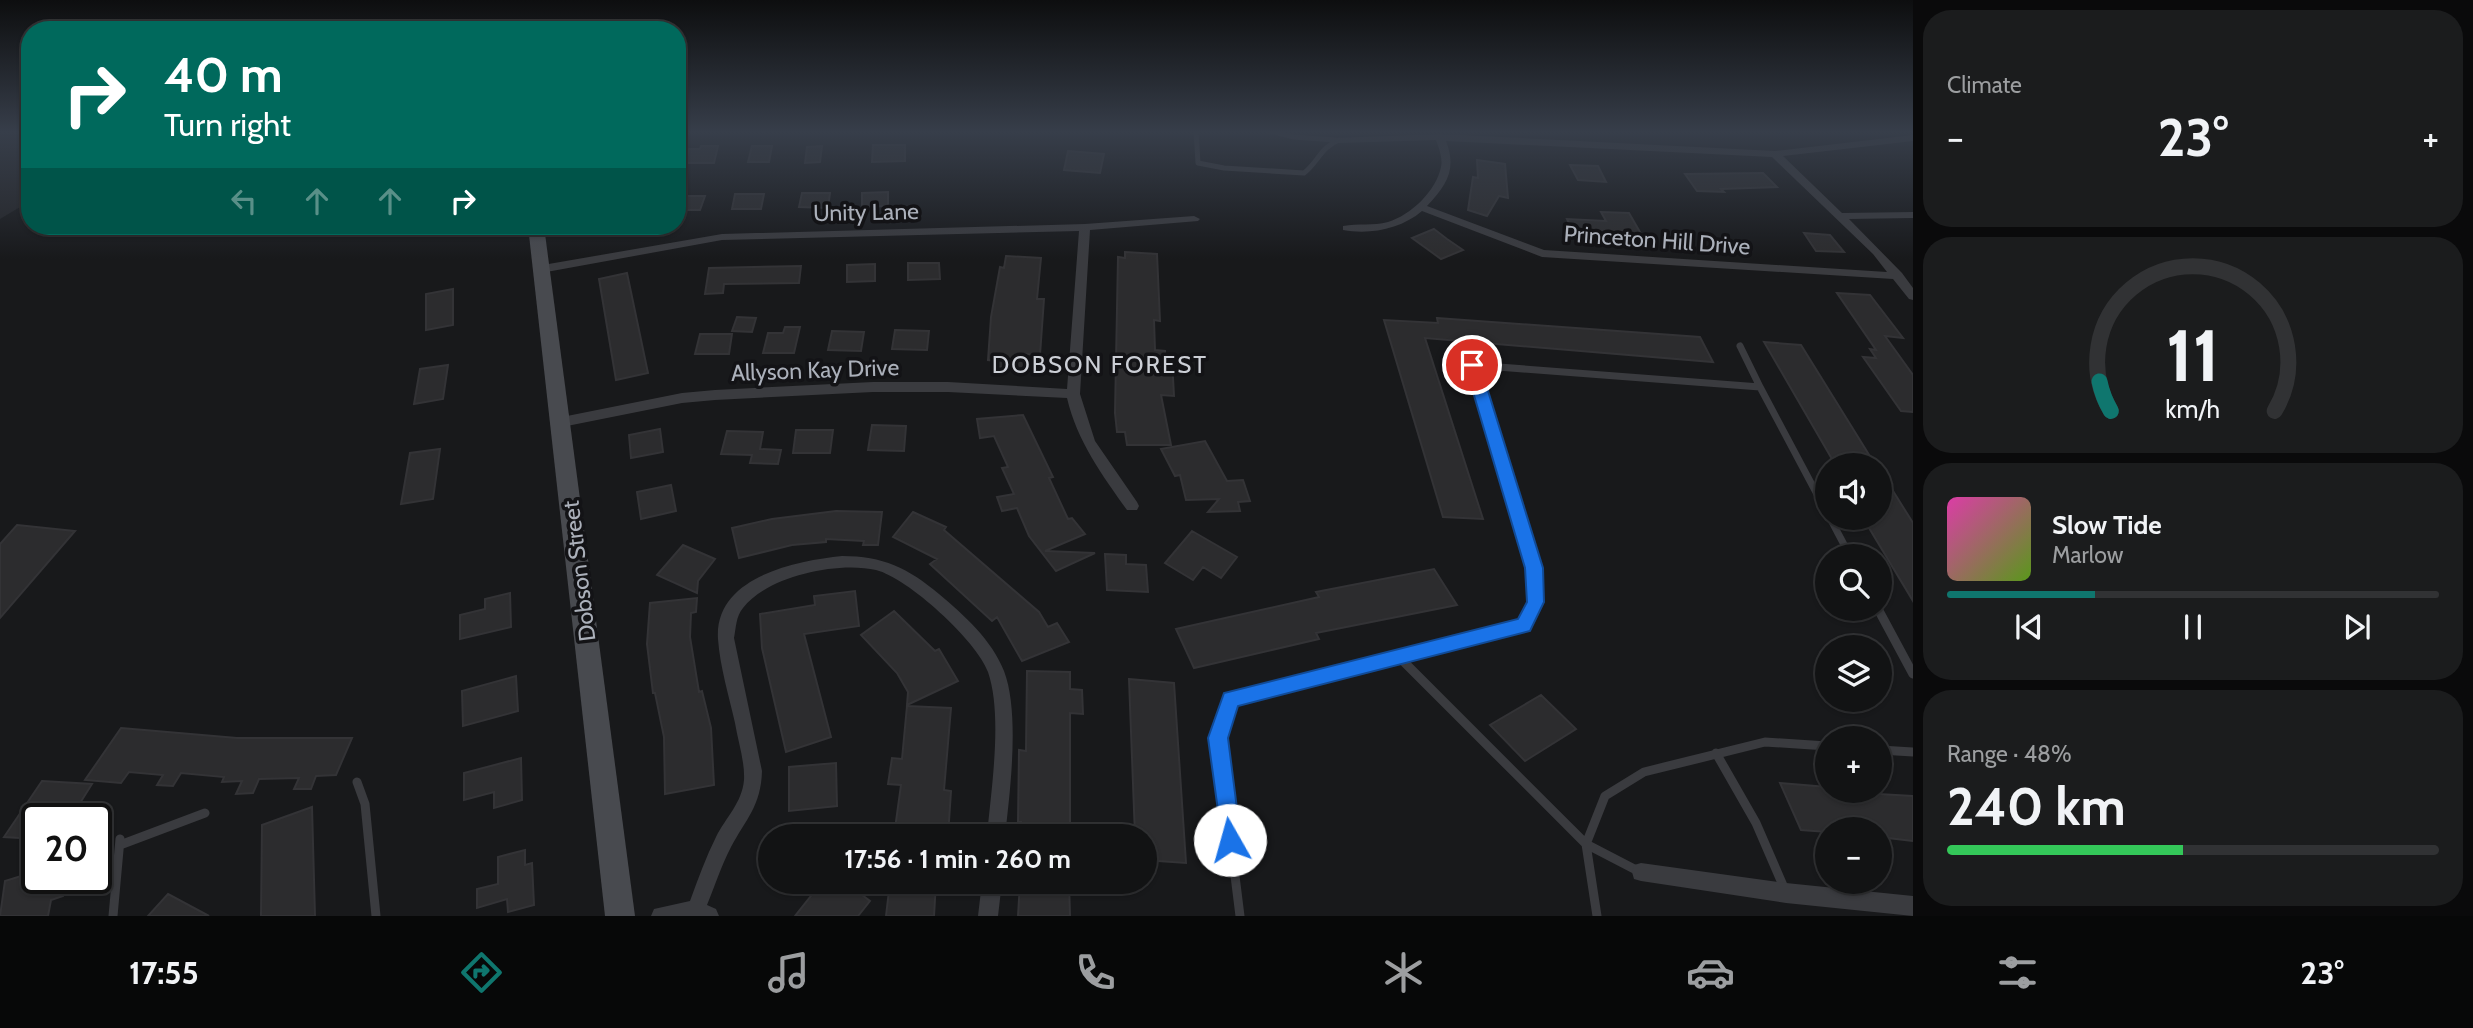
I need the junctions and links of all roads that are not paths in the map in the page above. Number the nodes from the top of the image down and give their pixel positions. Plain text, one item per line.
1 (1443, 174) edge
2 (1796, 174) edge
3 (1421, 207) junction
4 (1913, 215) edge
5 (1841, 216) junction
6 (1194, 219) dead end
7 (1085, 227) junction
8 (1347, 228) dead end
9 (537, 235) edge
10 (541, 269) junction
11 (1898, 276) junction
12 (1913, 296) edge
13 (1740, 346) dead end
14 (1760, 387) junction
15 (1073, 394) junction
16 (562, 422) junction
17 (1815, 490) edge
18 (1132, 506) dead end
19 (1884, 621) edge
20 (1399, 656) junction
21 (1913, 674) edge
22 (1815, 745) edge
23 (1892, 751) edge
24 (1913, 752) edge
25 (1716, 753) junction
26 (357, 782) dead end
27 (205, 813) dead end
28 (997, 824) edge
29 (1586, 844) junction
30 (1641, 872) joint
31 (1786, 893) junction
32 (991, 894) edge
33 (1913, 906) edge
34 (703, 913) edge
35 (113, 916) edge
36 (376, 916) edge
37 (620, 916) edge
38 (661, 916) edge
39 (988, 916) edge
40 (1240, 916) edge
41 (1597, 916) edge

1 - 3 street
2 - 5 street
3 - 8 street
3 - 11 street, Princeton Hill Drive
4 - 5 street
5 - 11 street
6 - 7 street, Unity Lane
7 - 10 street, Unity Lane
7 - 15 street
9 - 10 street, Dobson Street
10 - 16 street, Dobson Street
11 - 12 street
13 - 14 lane
14 - 17 lane
14 - 20 lane
15 - 16 street, Allyson Kay Drive
15 - 18 street
16 - 37 street, Dobson Street
19 - 21 lane
20 - 29 lane
20 - 40 lane
22 - 25 lane
23 - 24 lane
25 - 29 lane
25 - 31 lane
26 - 36 lane
27 - 35 lane
28 - 34 street
29 - 30 lane
29 - 41 lane
30 - 31 street
31 - 33 street
32 - 39 street
34 - 38 street

